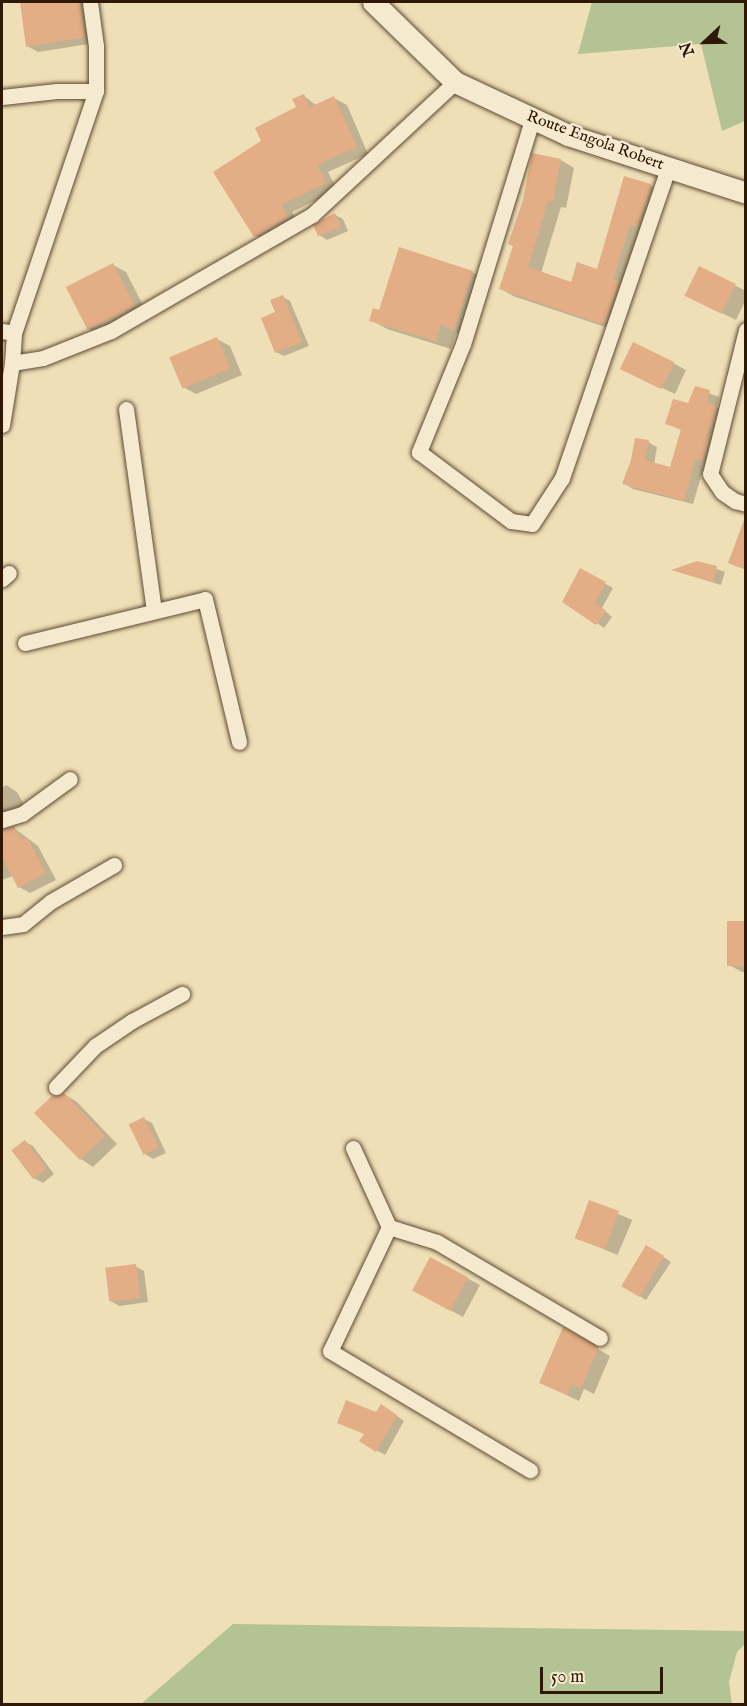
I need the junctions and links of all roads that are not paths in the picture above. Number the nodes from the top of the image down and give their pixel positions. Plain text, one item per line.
1 (90, 2) edge
2 (373, 2) edge
3 (455, 82) junction
4 (96, 91) junction
5 (2, 97) edge
6 (532, 120) junction
7 (668, 168) junction
8 (746, 193) edge
9 (746, 330) edge
10 (8, 332) edge
11 (12, 363) junction
12 (126, 409) dead end
13 (2, 425) edge
14 (746, 504) edge
15 (154, 611) junction
16 (24, 643) dead end
17 (239, 742) dead end
18 (70, 779) dead end
19 (2, 820) edge
20 (114, 865) dead end
21 (2, 927) edge
22 (182, 994) dead end
23 (56, 1087) dead end
24 (353, 1148) dead end
25 (389, 1227) junction
26 (600, 1338) dead end
27 (530, 1470) dead end

1 - 4 street
2 - 3 street, Route Engola Robert
3 - 6 street, Route Engola Robert
3 - 11 street
4 - 5 street
4 - 10 street
6 - 7 street, Route Engola Robert
6 - 7 street
7 - 8 street, Route Engola Robert
9 - 14 street
10 - 11 street
11 - 13 street
12 - 15 street
15 - 16 street
15 - 17 street
18 - 19 street
20 - 21 street
22 - 23 street
24 - 25 street
25 - 26 street
25 - 27 street

